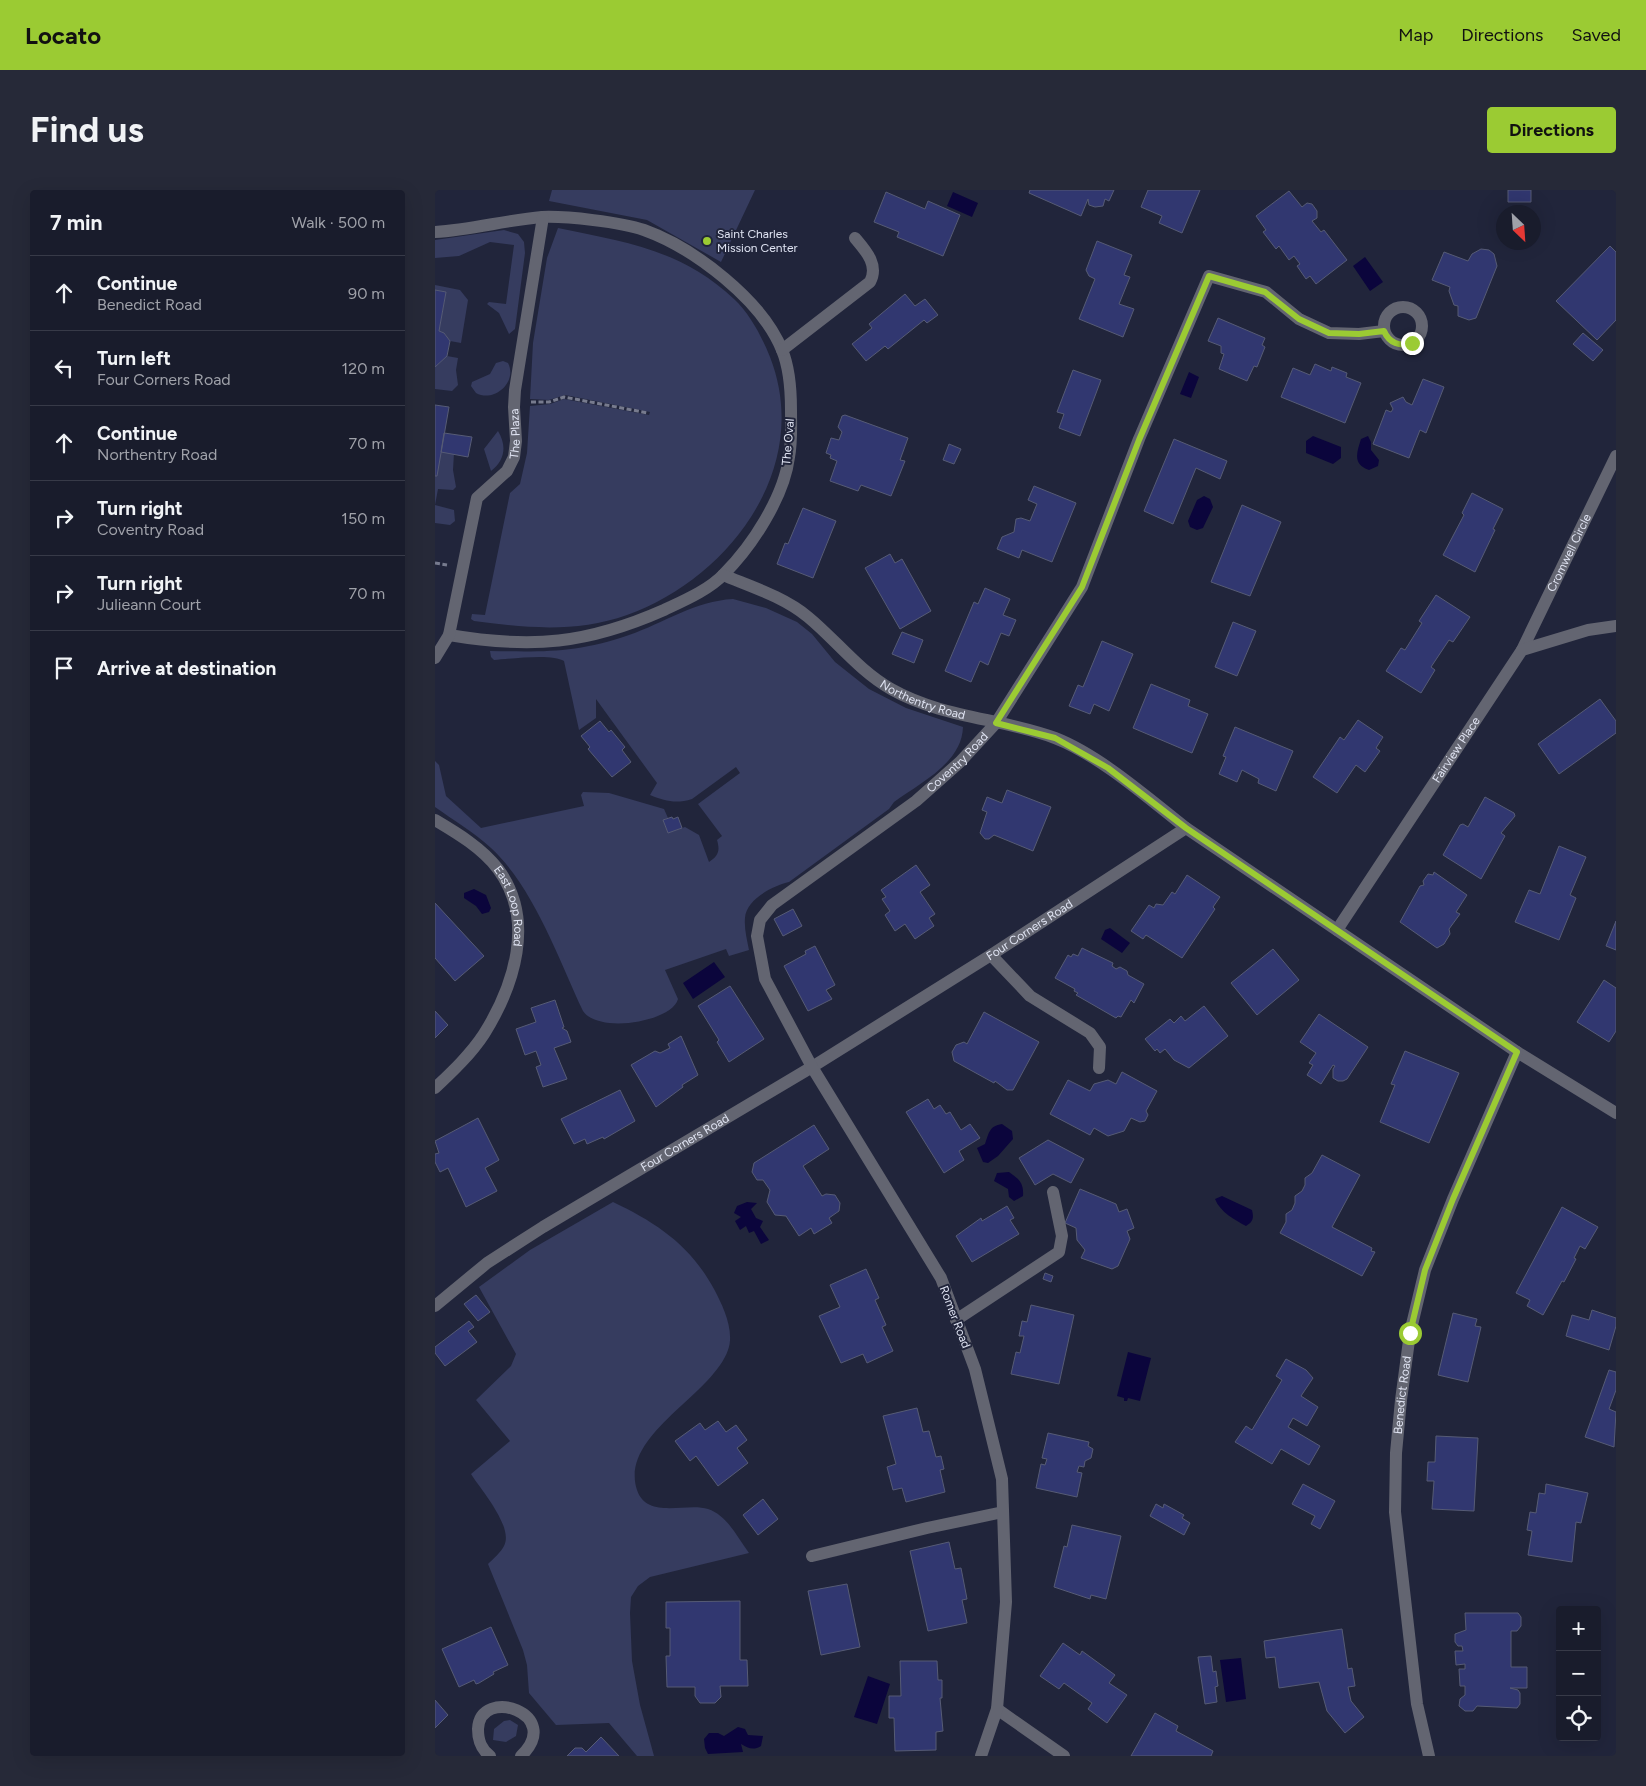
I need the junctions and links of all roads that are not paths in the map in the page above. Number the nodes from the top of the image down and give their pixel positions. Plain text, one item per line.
1 (543, 217) junction
2 (435, 232) edge
3 (855, 238) dead end
4 (1384, 331) dead end
5 (782, 350) junction
6 (1616, 456) edge
7 (723, 576) junction
8 (1616, 626) edge
9 (449, 634) junction
10 (1522, 650) junction
11 (435, 658) edge
12 (996, 723) junction
13 (435, 820) edge
14 (1186, 828) junction
15 (760, 920) joint
16 (1337, 930) junction
17 (991, 955) junction
18 (1517, 1052) junction
19 (812, 1067) junction
20 (1099, 1068) dead end
21 (435, 1088) edge
22 (1616, 1114) edge
23 (1053, 1192) dead end
24 (435, 1306) edge
25 (956, 1320) junction
26 (1003, 1512) junction
27 (812, 1556) dead end
28 (997, 1709) junction
29 (484, 1754) edge
30 (521, 1756) edge
31 (981, 1756) edge
32 (1064, 1756) edge
33 (1429, 1756) edge

1 - 2 street, The Oval
1 - 5 street, The Oval
1 - 9 street, The Plaza
3 - 5 street
4 - 12 street, Coventry Road
5 - 7 street, The Oval
6 - 10 street, Cromwell Circle
7 - 9 street, The Oval
7 - 12 street, Northentry Road
8 - 10 street
9 - 11 street, The Plaza
10 - 16 street, Fairview Place
12 - 14 street, Northentry Road
12 - 15 street, Coventry Road
13 - 21 street, East Loop Road
14 - 16 street
14 - 17 street, Four Corners Road
15 - 19 street, Romer Road
16 - 18 street
17 - 19 street, Four Corners Road
17 - 20 street
18 - 22 street
18 - 33 street, Benedict Road
19 - 24 street, Four Corners Road
19 - 25 street, Romer Road
23 - 25 street
25 - 26 street, Romer Road
26 - 27 street
26 - 28 street, Romer Road
28 - 31 street, Romer Road
28 - 32 street
29 - 30 street

